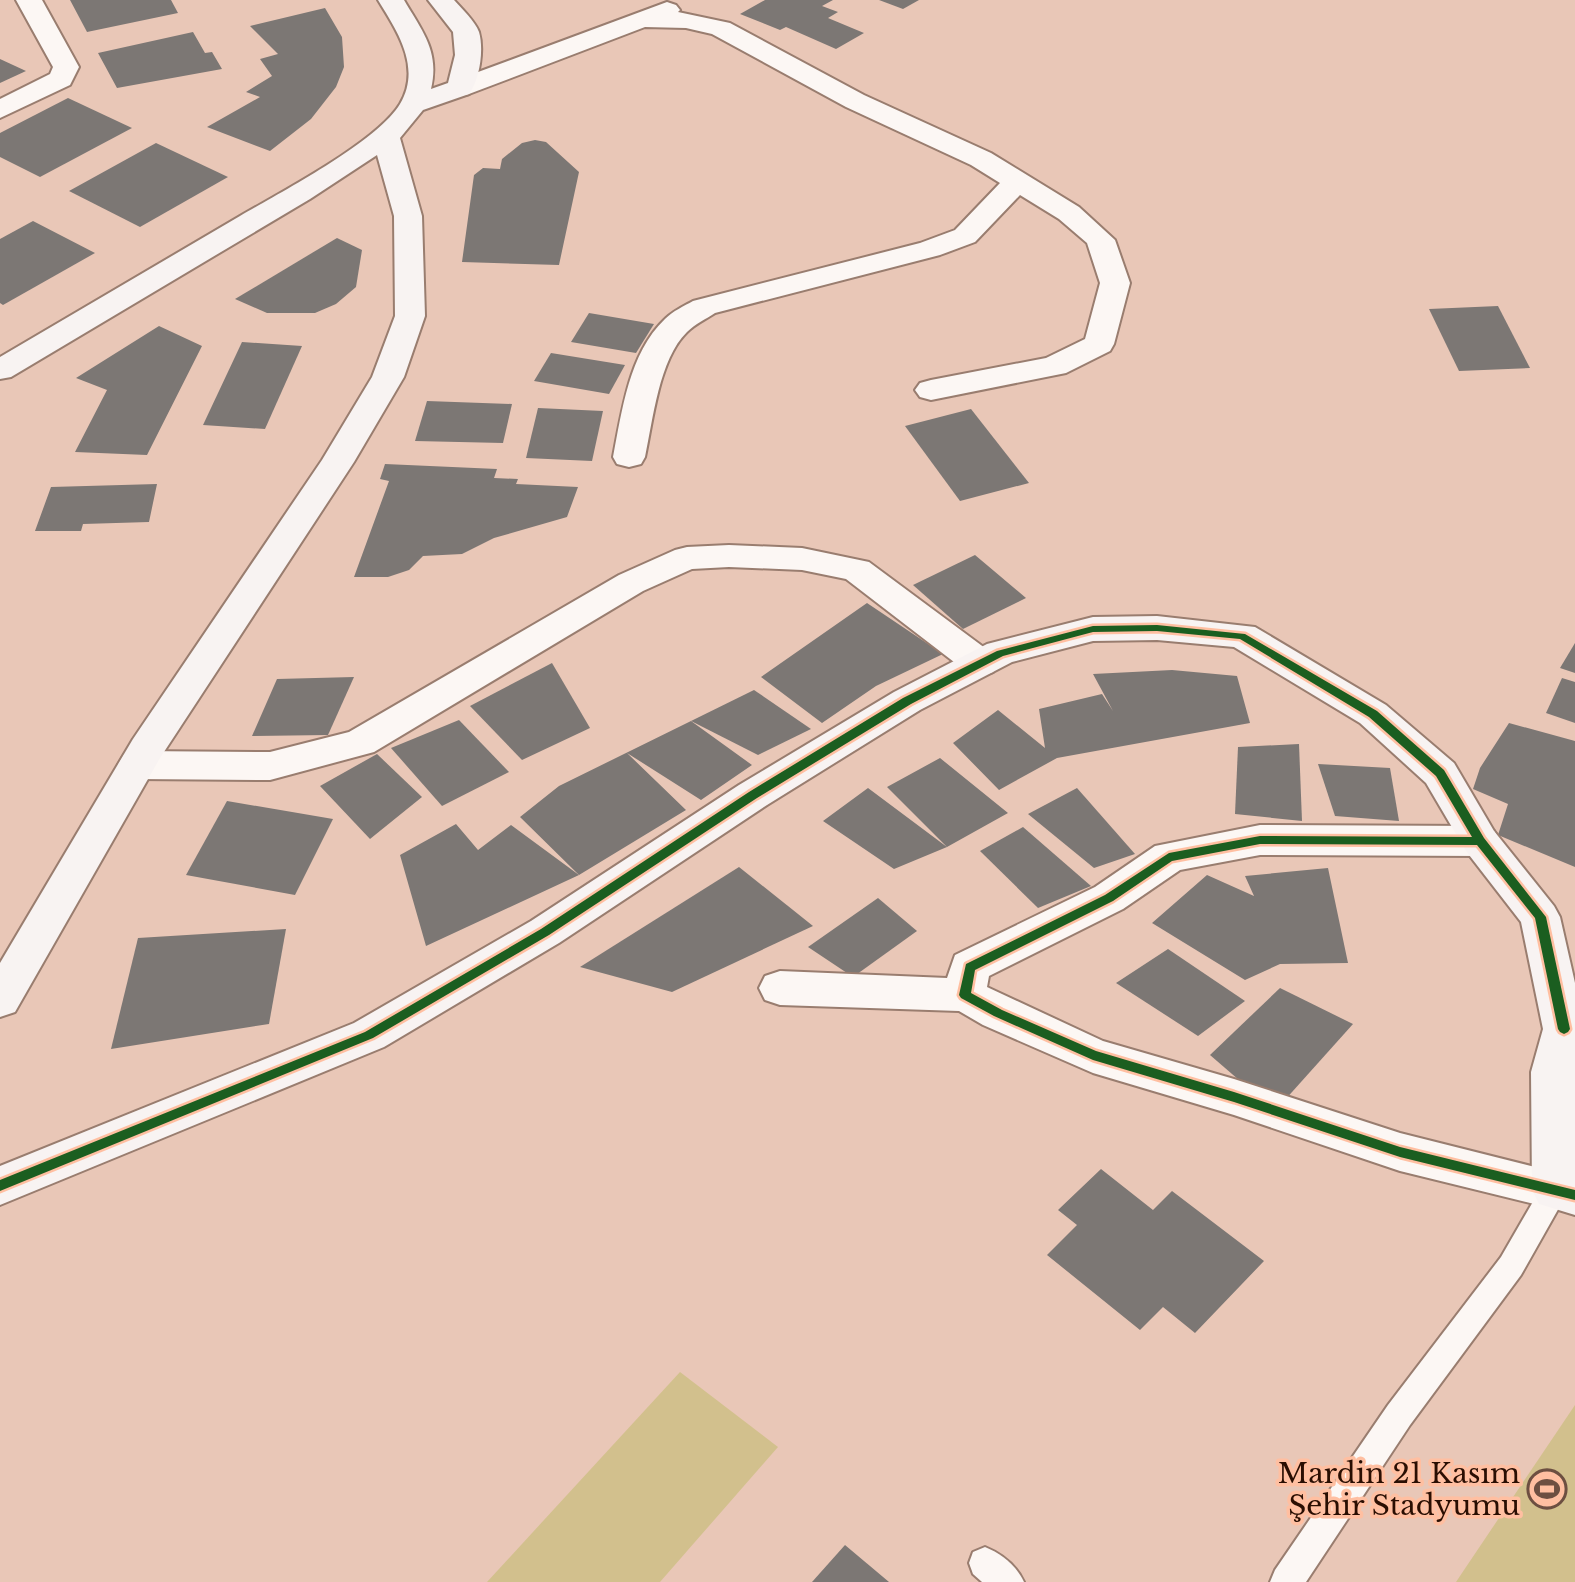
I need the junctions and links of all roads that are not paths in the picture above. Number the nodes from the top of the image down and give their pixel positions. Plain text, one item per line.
1 (29, 0) edge
2 (391, 0) edge
3 (441, 0) edge
4 (688, 0) edge
5 (646, 20) junction
6 (460, 89) junction
7 (415, 104) junction
8 (0, 110) edge
9 (386, 137) junction
10 (1018, 181) junction
11 (2, 370) edge
12 (931, 390) dead end
13 (629, 457) dead end
14 (980, 663) junction
15 (136, 765) junction
16 (1480, 841) junction
17 (1575, 987) edge
18 (780, 988) dead end
19 (965, 995) junction
20 (0, 1000) edge
21 (1564, 1029) junction
22 (0, 1186) edge
23 (1565, 1192) edge
24 (1287, 1582) edge

1 - 8 street
2 - 7 street
3 - 6 street
4 - 5 street
5 - 6 street
5 - 10 street
6 - 7 street
7 - 9 street
9 - 11 street
9 - 15 street
10 - 12 street
10 - 13 street
14 - 15 street
14 - 16 street
14 - 22 street
15 - 20 street
16 - 19 street
16 - 21 street
17 - 21 street
18 - 19 street
19 - 23 street
21 - 23 street
23 - 24 lane

